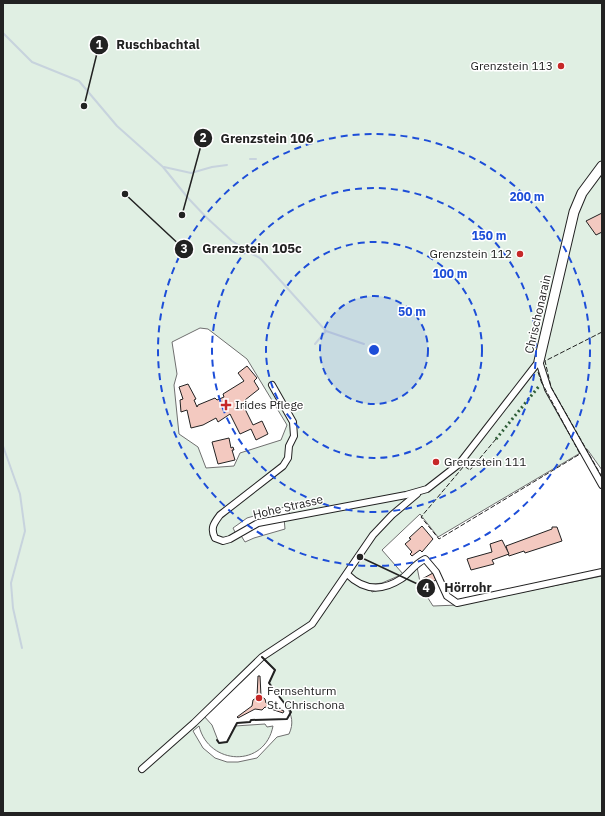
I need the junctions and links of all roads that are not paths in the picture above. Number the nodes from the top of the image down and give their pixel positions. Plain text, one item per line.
1 (602, 166) edge
2 (539, 362) junction
3 (272, 385) dead end
4 (602, 485) edge
5 (419, 492) junction
6 (602, 572) edge
7 (347, 574) junction
8 (142, 769) dead end

1 - 2 street, Chrischonarain
2 - 4 street, Chrischonarain
2 - 5 street, Hohe Strasse
3 - 5 street, Hohe Strasse
5 - 7 street, Hohe Strasse
6 - 7 street
7 - 8 street, Hohe Strasse

